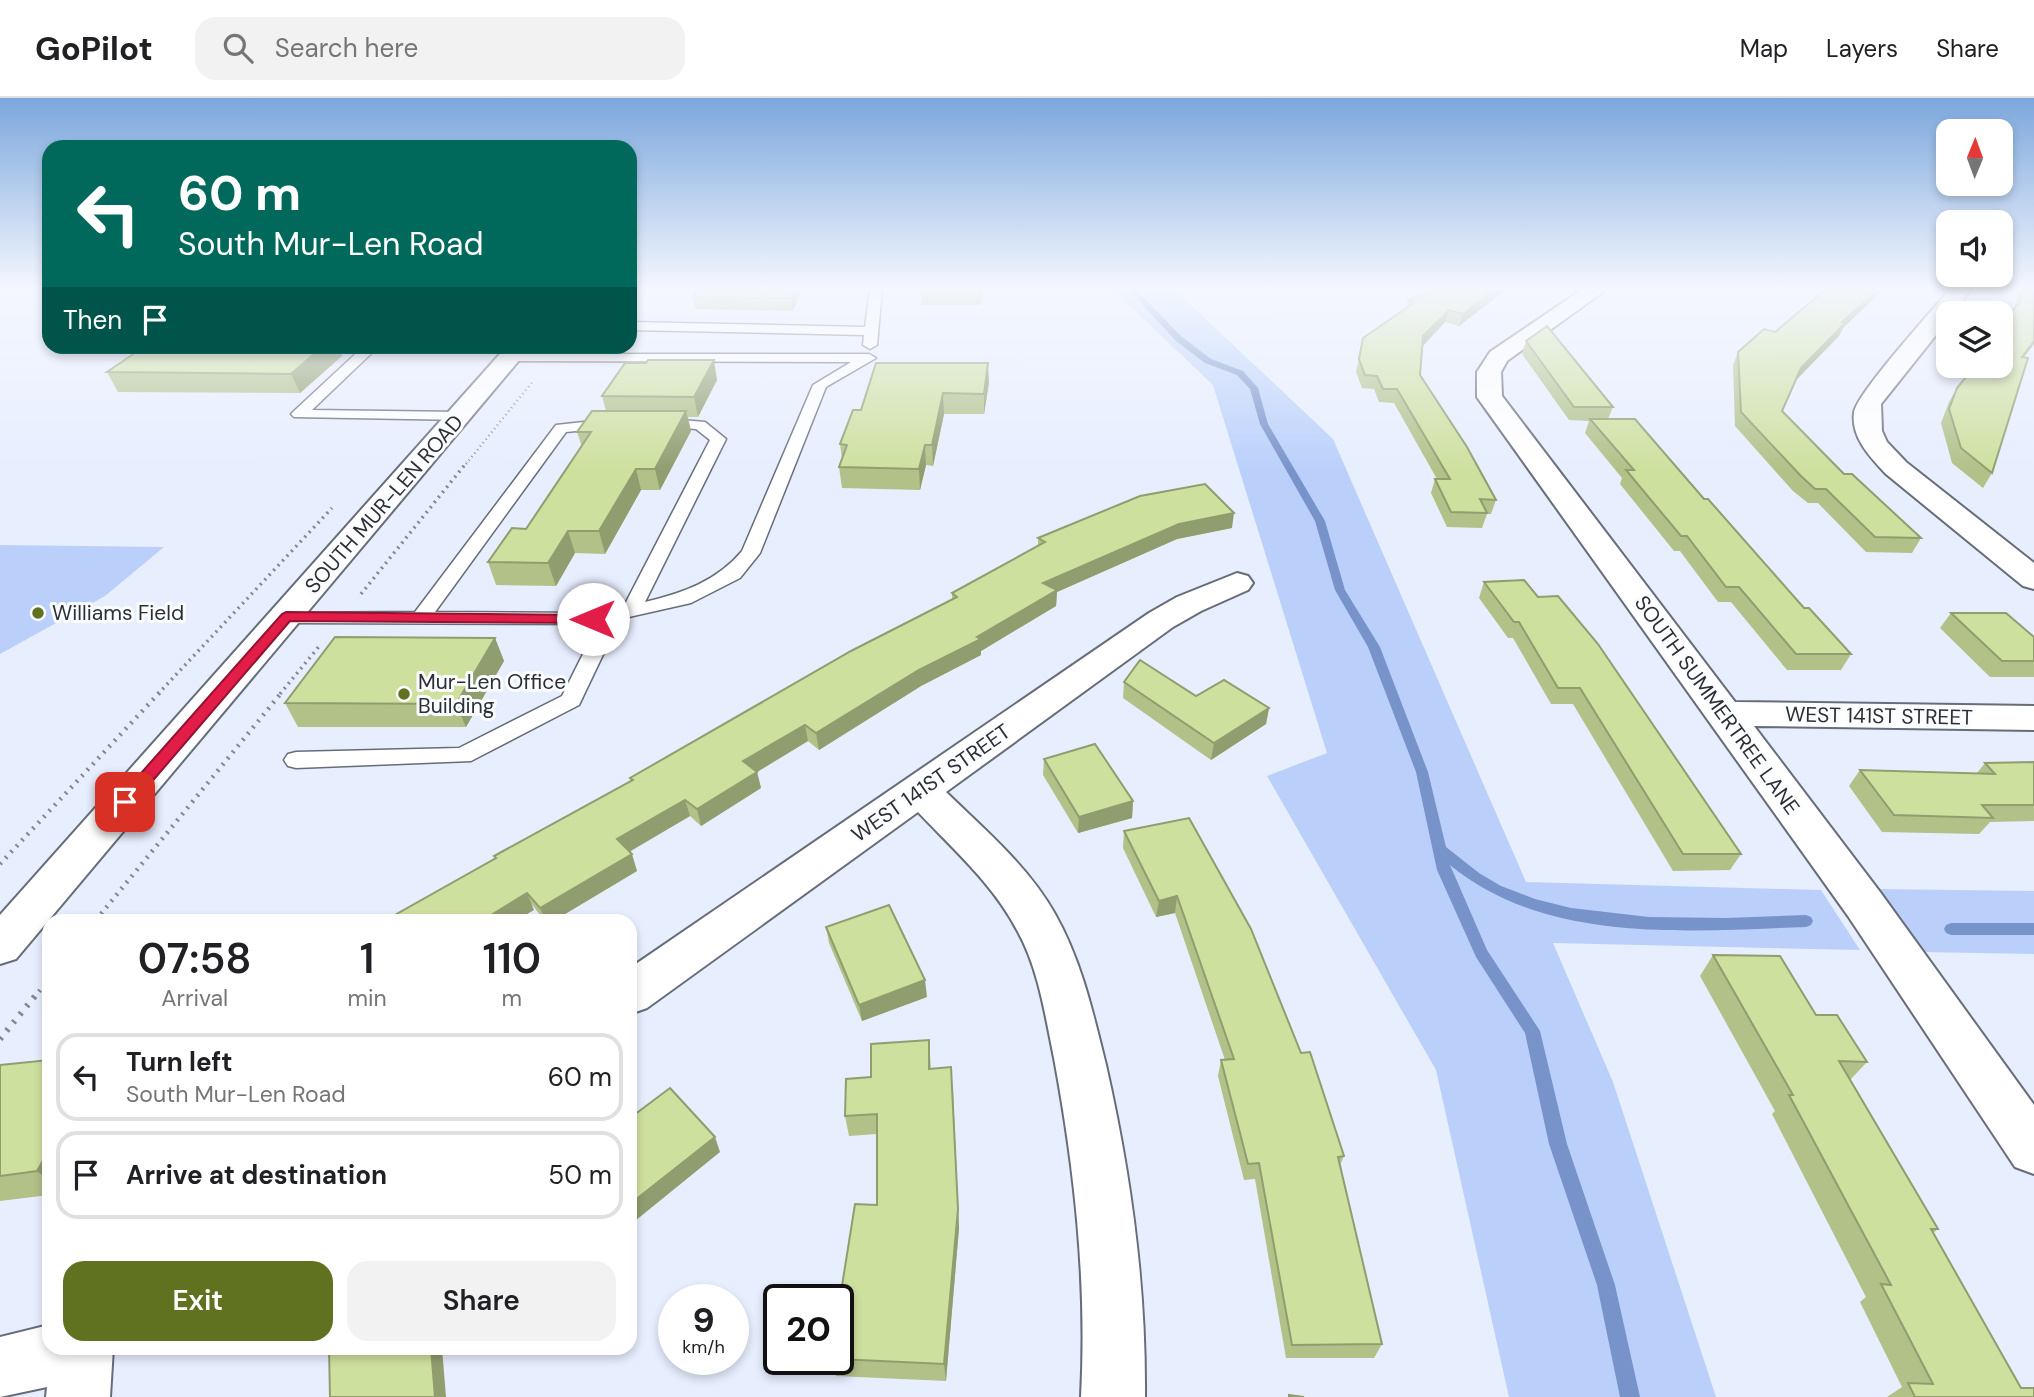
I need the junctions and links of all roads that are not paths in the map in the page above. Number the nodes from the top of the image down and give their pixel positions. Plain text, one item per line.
1 (870, 350) edge
2 (1509, 350) edge
3 (1912, 350) edge
4 (364, 354) edge
5 (514, 354) edge
6 (634, 354) edge
7 (869, 358) junction
8 (460, 417) junction
9 (2034, 579) edge
10 (1237, 583) dead end
11 (622, 613) junction
12 (286, 617) junction
13 (421, 618) junction
14 (1724, 714) junction
15 (2034, 718) edge
16 (296, 760) dead end
17 (921, 791) junction
18 (0, 946) edge
19 (637, 988) edge
20 (2034, 1149) edge
21 (53, 1355) edge
22 (81, 1355) edge
23 (0, 1368) edge
24 (78, 1397) edge
25 (1113, 1397) edge

1 - 7 lane
2 - 14 street, SOUTH SUMMERTREE LANE
3 - 9 street
4 - 8 lane
5 - 8 street, SOUTH MUR-LEN ROAD
6 - 7 lane
7 - 11 lane
8 - 12 street, SOUTH MUR-LEN ROAD
10 - 17 street, WEST 141ST STREET
11 - 13 lane
11 - 13 lane
11 - 16 lane
12 - 13 lane
12 - 18 street, SOUTH MUR-LEN ROAD
14 - 15 street, WEST 141ST STREET
14 - 20 street, SOUTH SUMMERTREE LANE
17 - 19 street, WEST 141ST STREET
17 - 25 street
21 - 23 street
22 - 24 street

